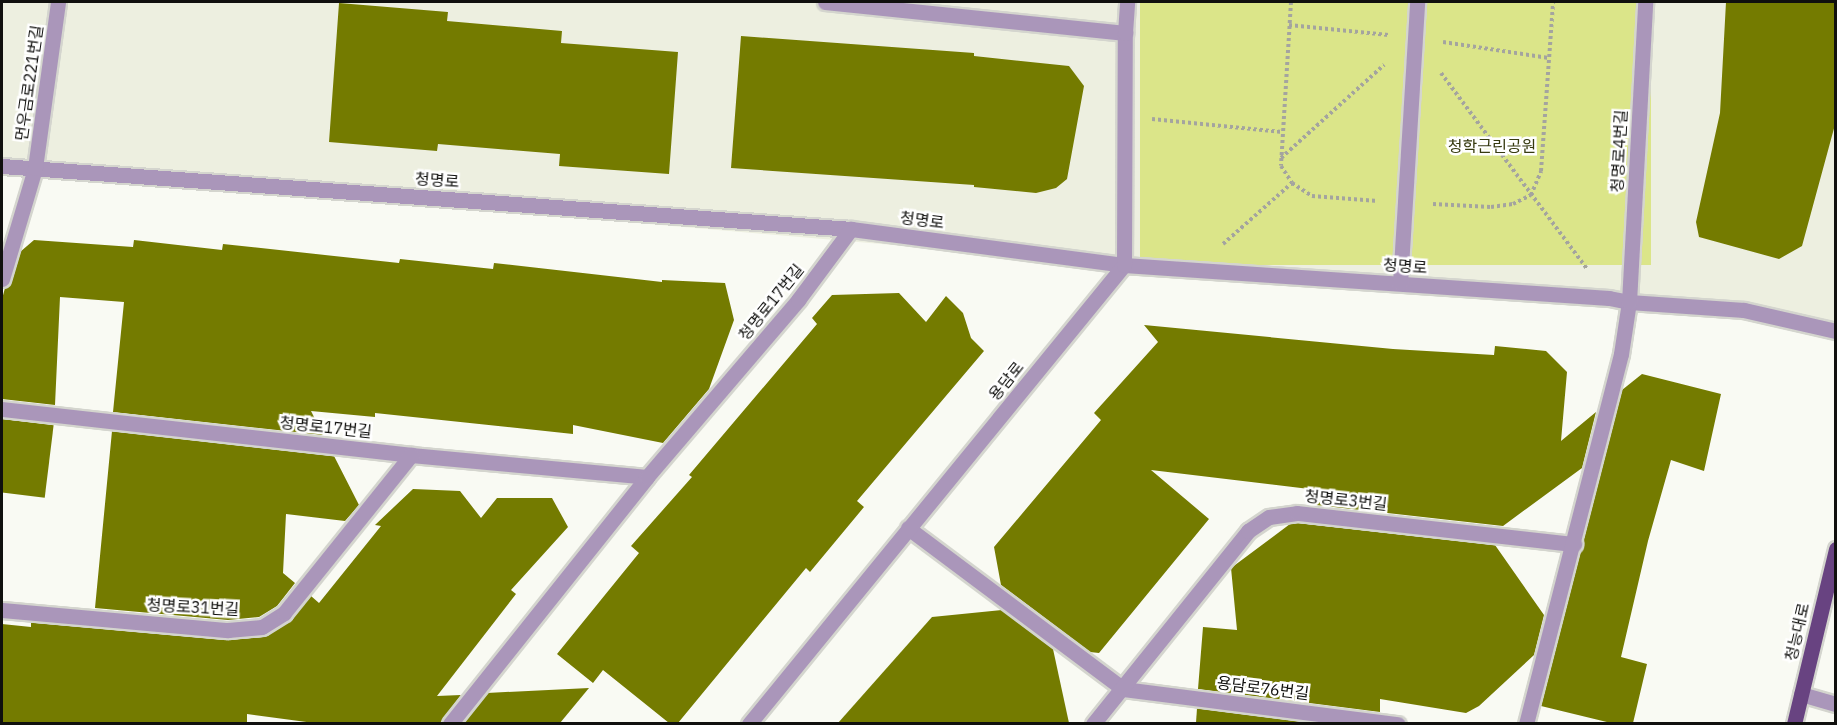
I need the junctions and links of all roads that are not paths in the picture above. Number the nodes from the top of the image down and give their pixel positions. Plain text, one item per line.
1 (58, 2) edge
2 (825, 2) edge
3 (1127, 2) edge
4 (1417, 2) edge
5 (1645, 2) edge
6 (917, 7) edge
7 (1125, 33) junction
8 (2, 166) edge
9 (35, 168) junction
10 (851, 229) junction
11 (1124, 265) junction
12 (2, 279) edge
13 (1400, 284) junction
14 (1629, 302) junction
15 (1836, 331) edge
16 (2, 409) edge
17 (411, 455) junction
18 (648, 477) junction
19 (909, 528) junction
20 (1574, 544) junction
21 (1836, 549) edge
22 (2, 610) edge
23 (1123, 689) junction
24 (1801, 694) junction
25 (1836, 704) edge
26 (450, 723) edge
27 (749, 723) edge
28 (1093, 723) edge
29 (1398, 723) edge
30 (1526, 723) edge
31 (1794, 723) edge

1 - 9 street, 먼우금로221번길
2 - 6 street
3 - 7 street
4 - 13 street
5 - 14 street, 청명로4번길
6 - 7 street
7 - 11 street
8 - 9 street, 청명로
9 - 10 street, 청명로
9 - 12 street
10 - 11 street, 청명로
10 - 18 street, 청명로17번길
11 - 13 street, 청명로
11 - 19 street, 용담로
13 - 14 street, 청명로
14 - 15 street, 청명로
14 - 20 street
16 - 17 street, 청명로17번길
17 - 18 street, 청명로17번길
17 - 22 street, 청명로31번길
18 - 26 street, 청명로17번길
19 - 23 street, 용담로76번길
19 - 27 street, 용담로
20 - 23 street, 청명로3번길
20 - 30 street
21 - 24 main road, 청능대로
23 - 28 street
23 - 29 street, 용담로76번길
24 - 25 street
24 - 31 main road, 청능대로

